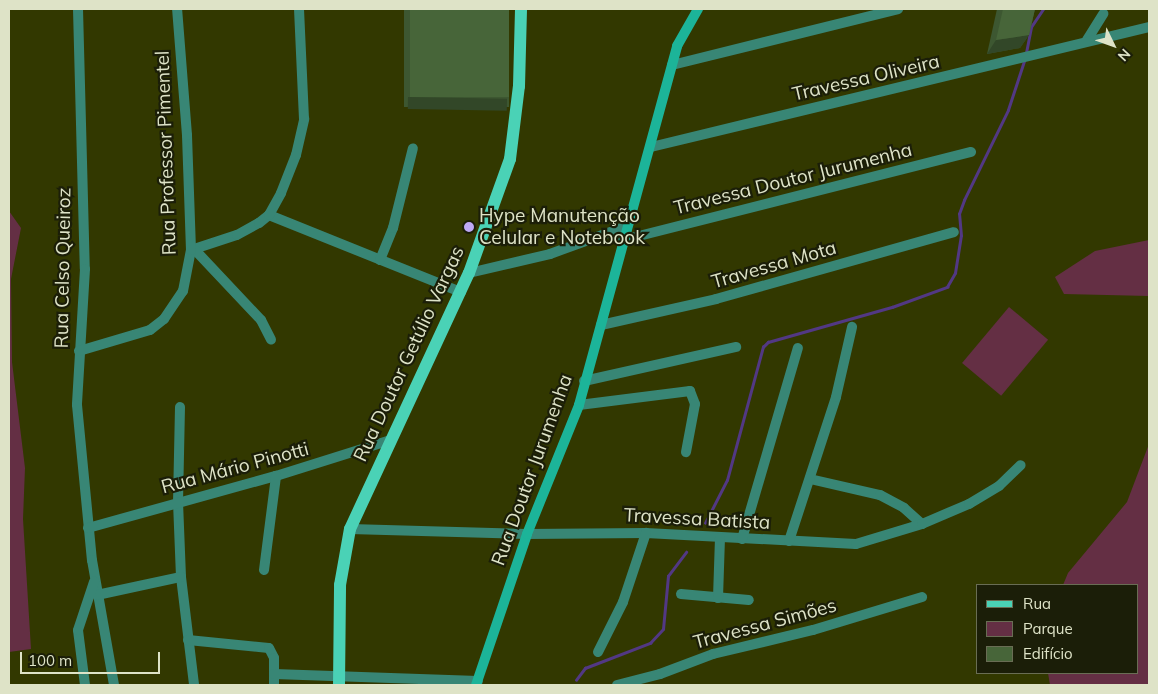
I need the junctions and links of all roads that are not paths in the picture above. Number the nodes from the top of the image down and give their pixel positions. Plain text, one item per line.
1 (78, 9) edge
2 (177, 9) edge
3 (300, 9) edge
4 (521, 9) edge
5 (698, 9) edge
6 (898, 9) edge
7 (1104, 11) edge
8 (1149, 28) edge
9 (1110, 35) junction
10 (1087, 40) junction
11 (672, 65) junction
12 (651, 147) junction
13 (413, 148) dead end
14 (971, 152) dead end
15 (269, 215) junction
16 (627, 226) junction
17 (954, 232) dead end
18 (623, 240) junction
19 (193, 250) junction
20 (380, 260) junction
21 (469, 273) junction
22 (461, 292) junction
23 (601, 325) junction
24 (852, 327) dead end
25 (271, 340) dead end
26 (736, 347) dead end
27 (798, 348) dead end
28 (79, 351) junction
29 (584, 381) junction
30 (579, 405) junction
31 (180, 407) dead end
32 (391, 440) junction
33 (686, 452) dead end
34 (1021, 465) dead end
35 (276, 476) junction
36 (810, 479) junction
37 (178, 502) junction
38 (922, 524) junction
39 (88, 528) junction
40 (350, 529) junction
41 (646, 533) junction
42 (527, 534) junction
43 (720, 538) junction
44 (742, 539) junction
45 (789, 541) junction
46 (264, 570) dead end
47 (181, 577) junction
48 (94, 580) junction
49 (681, 594) dead end
50 (97, 595) junction
51 (922, 597) dead end
52 (718, 598) junction
53 (749, 600) dead end
54 (188, 640) junction
55 (598, 652) dead end
56 (274, 674) junction
57 (339, 681) edge
58 (477, 683) edge
59 (85, 685) edge
60 (114, 685) edge
61 (194, 685) edge
62 (274, 685) edge
63 (617, 685) edge

1 - 28 street, Rua Celso Queiroz
2 - 19 street, Rua Professor Pimentel
3 - 15 street
4 - 21 main road, Rua Doutor Getúlio Vargas
5 - 11 main road, Rua Doutor Jurumenha
6 - 11 street
7 - 9 street
7 - 10 street
8 - 9 street, Travessa Oliveira
9 - 10 street, Travessa Oliveira
10 - 12 street, Travessa Oliveira
11 - 12 main road, Rua Doutor Jurumenha
12 - 16 main road, Rua Doutor Jurumenha
13 - 20 street
14 - 18 street, Travessa Doutor Jurumenha
15 - 19 street
15 - 20 street
16 - 18 main road, Rua Doutor Jurumenha
16 - 21 street
17 - 23 street, Travessa Mota
18 - 23 main road, Rua Doutor Jurumenha
19 - 25 street
19 - 28 street, Rua Professor Pimentel
20 - 22 street
21 - 22 main road, Rua Doutor Getúlio Vargas
22 - 32 main road, Rua Doutor Getúlio Vargas
23 - 29 main road, Rua Doutor Jurumenha
24 - 36 street
26 - 29 street
27 - 44 street
28 - 39 street, Rua Celso Queiroz
29 - 30 main road, Rua Doutor Jurumenha
30 - 33 street
30 - 42 main road, Rua Doutor Jurumenha
31 - 37 street
32 - 35 street, Rua Mário Pinotti
32 - 40 main road, Rua Doutor Getúlio Vargas
34 - 38 street, Travessa Batista
35 - 37 street, Rua Mário Pinotti
35 - 46 street
36 - 38 street
36 - 45 street
37 - 39 street, Rua Mário Pinotti
37 - 47 street
38 - 45 street, Travessa Batista
39 - 48 street, Rua Celso Queiroz
40 - 42 street, Travessa Batista
40 - 57 main road, Rua Doutor Getúlio Vargas
41 - 42 street, Travessa Batista
41 - 43 street, Travessa Batista
41 - 55 street
42 - 58 main road, Rua Doutor Jurumenha
43 - 44 street, Travessa Batista
43 - 52 street
44 - 45 street, Travessa Batista
47 - 50 street
47 - 54 street
48 - 50 street, Rua Celso Queiroz
48 - 59 street
49 - 52 street
50 - 60 street, Rua Celso Queiroz
51 - 63 street, Travessa Simões
52 - 53 street
54 - 56 street
54 - 61 street
56 - 57 street
56 - 62 street
57 - 58 street

